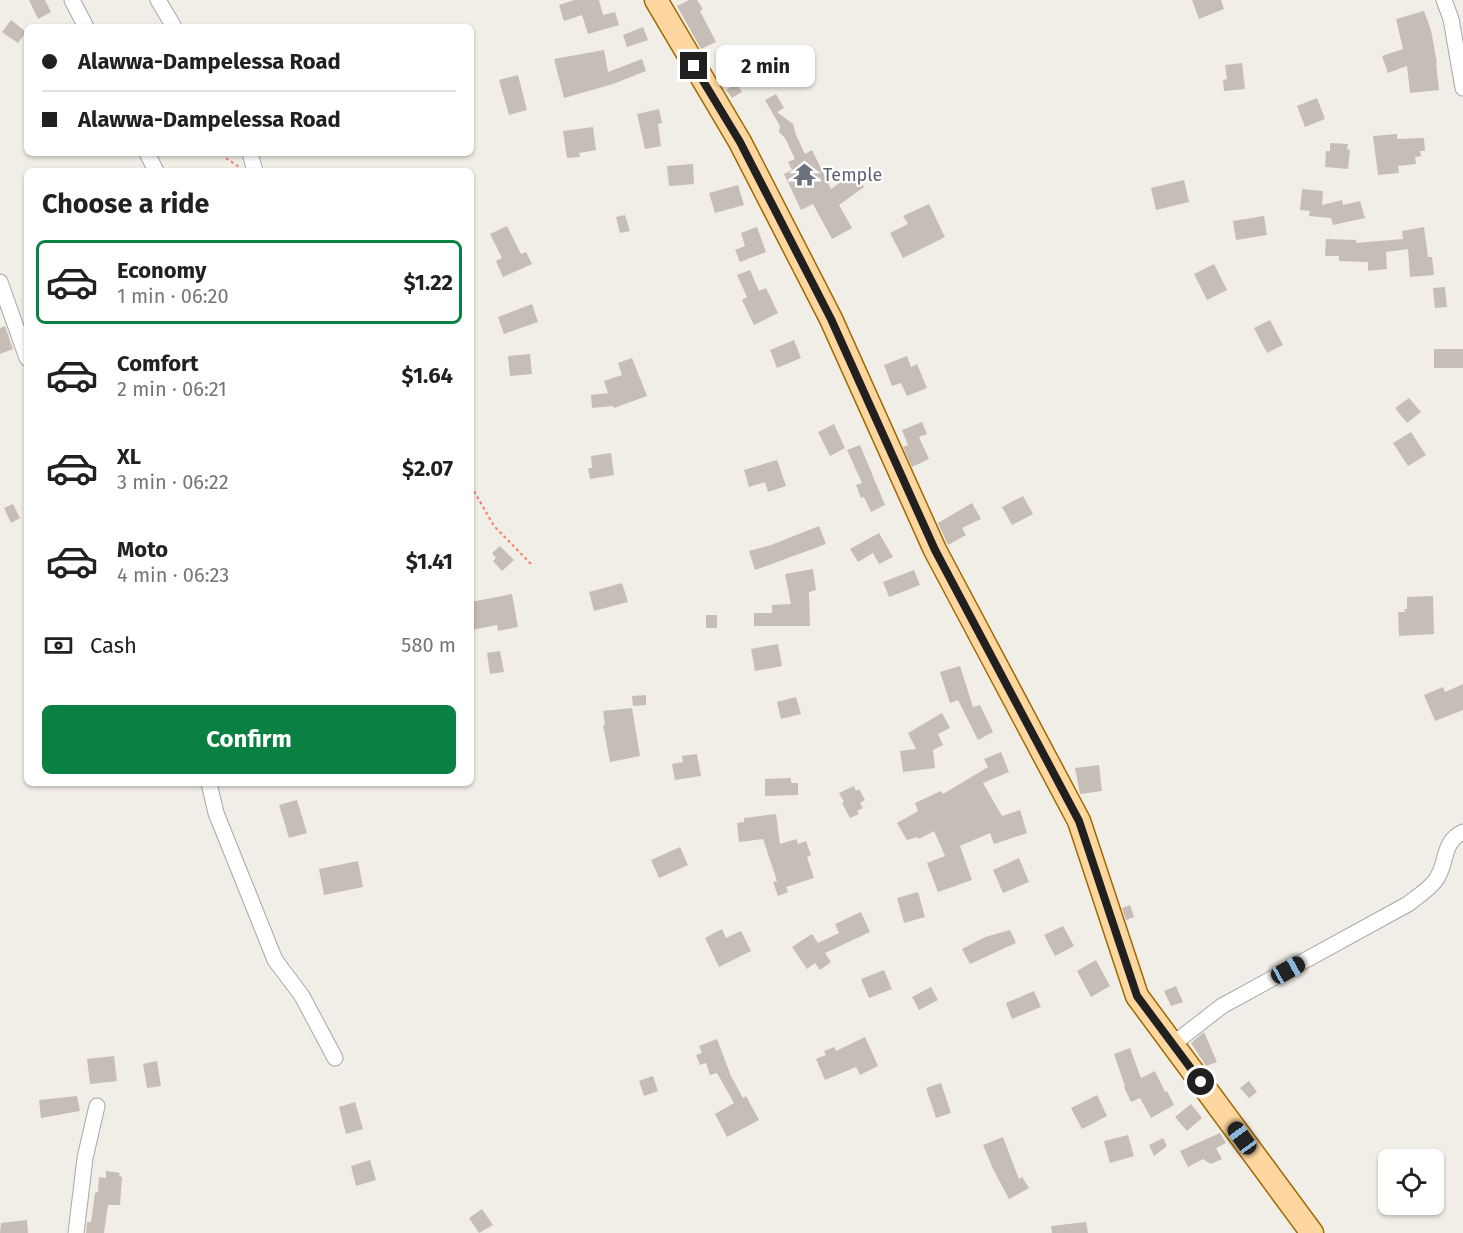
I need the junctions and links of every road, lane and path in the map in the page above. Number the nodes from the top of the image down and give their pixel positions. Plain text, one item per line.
1 (72, 0) edge
2 (158, 0) edge
3 (656, 0) edge
4 (1444, 0) edge
5 (84, 24) edge
6 (172, 24) edge
7 (1463, 88) edge
8 (226, 158) dead end
9 (240, 168) edge
10 (0, 282) edge
11 (24, 350) edge
12 (474, 491) edge
13 (533, 566) dead end
14 (210, 786) edge
15 (1463, 832) edge
16 (1173, 1044) junction
17 (335, 1058) dead end
18 (97, 1106) dead end
19 (76, 1233) edge
20 (1312, 1233) edge

1 - 5 street
2 - 6 street
3 - 16 main road
4 - 7 street
8 - 9 path
10 - 11 street
12 - 13 path
14 - 17 street
15 - 16 street
16 - 20 main road
18 - 19 street

